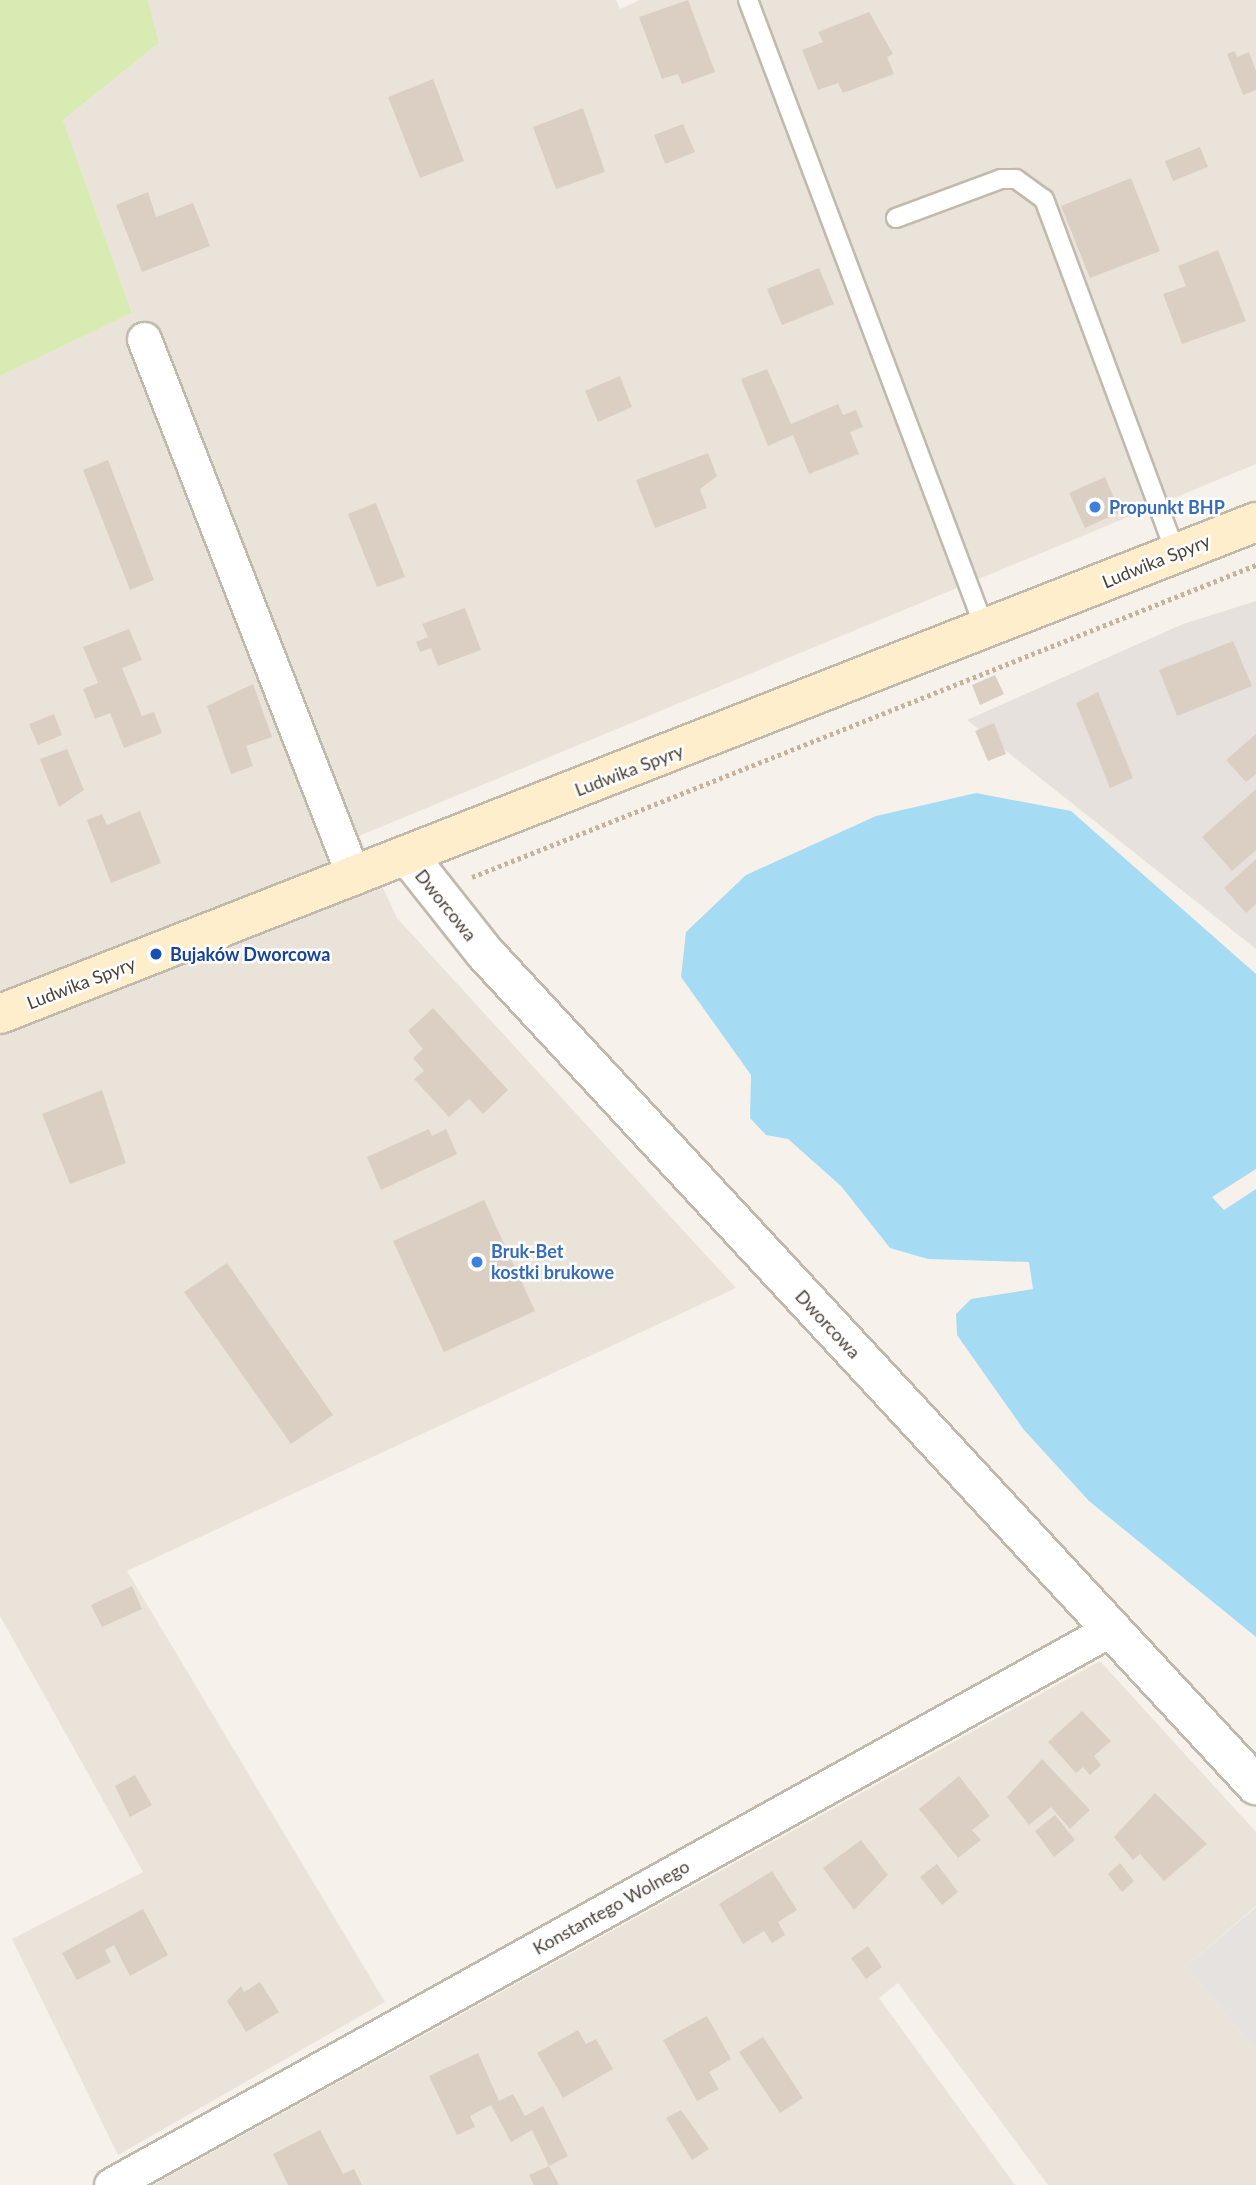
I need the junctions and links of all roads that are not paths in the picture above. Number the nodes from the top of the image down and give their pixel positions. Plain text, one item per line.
1 (748, 0) edge
2 (896, 218) dead end
3 (144, 339) dead end
4 (1256, 522) edge
5 (1176, 554) junction
6 (985, 629) junction
7 (408, 856) junction
8 (354, 877) junction
9 (0, 1014) edge
10 (1111, 1629) junction
11 (1256, 1784) edge
12 (111, 2185) edge

1 - 6 lane
2 - 5 lane
3 - 8 street
4 - 5 main road, Ludwika Spyry
5 - 6 main road, Ludwika Spyry
6 - 7 main road, Ludwika Spyry
7 - 8 main road, Ludwika Spyry
7 - 10 street, Dworcowa
8 - 9 main road, Ludwika Spyry
10 - 11 street, Dworcowa
10 - 12 street, Konstantego Wolnego

